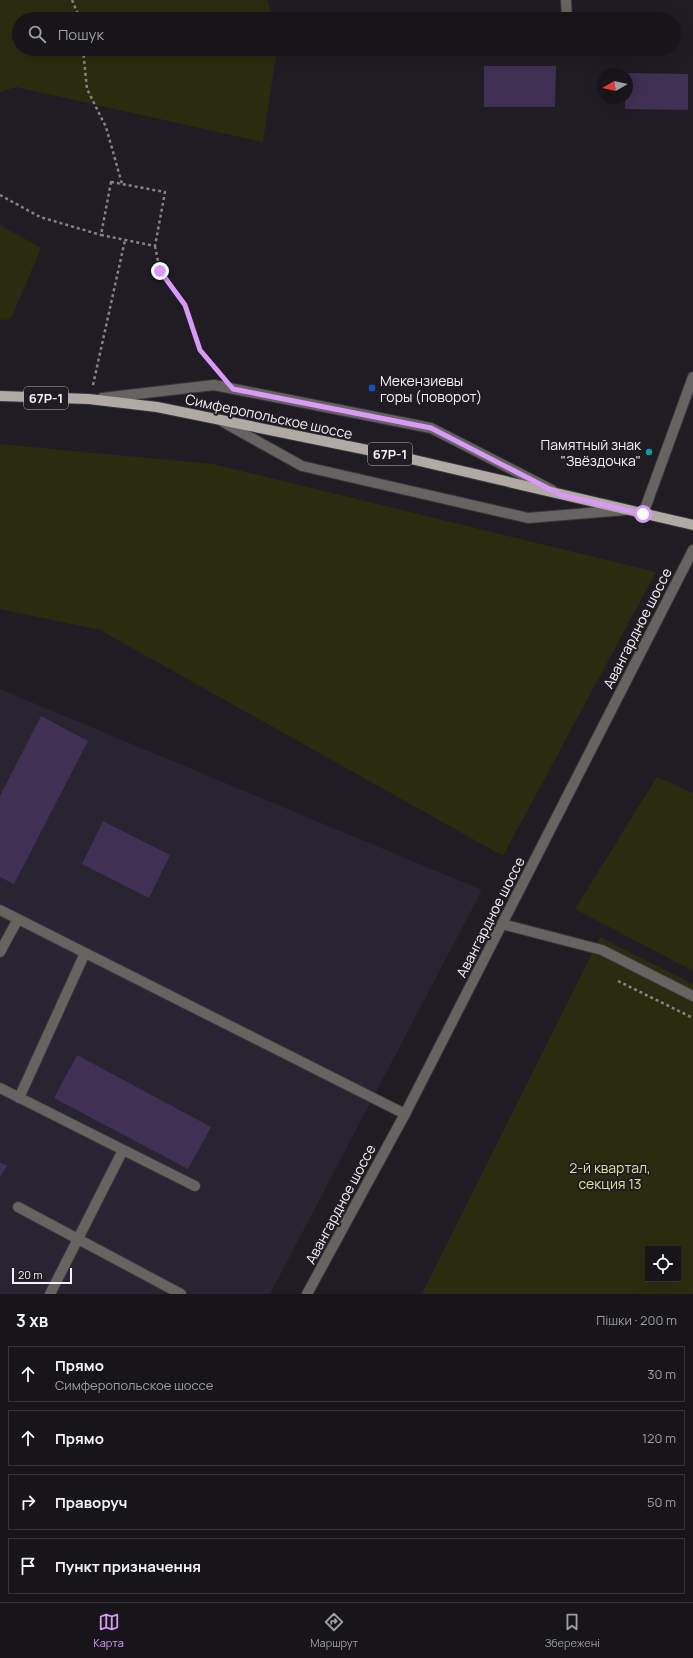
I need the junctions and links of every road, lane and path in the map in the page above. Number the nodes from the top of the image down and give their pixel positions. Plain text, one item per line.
1 (72, 0) edge
2 (566, 0) edge
3 (77, 12) edge
4 (567, 12) edge
5 (84, 56) edge
6 (122, 184) junction
7 (0, 195) edge
8 (100, 235) junction
9 (125, 240) junction
10 (155, 246) junction
11 (693, 378) edge
12 (233, 389) junction
13 (0, 396) edge
14 (91, 399) junction
15 (218, 419) junction
16 (561, 495) junction
17 (627, 510) junction
18 (643, 514) junction
19 (693, 526) edge
20 (693, 550) edge
21 (0, 910) edge
22 (18, 919) junction
23 (502, 924) junction
24 (0, 952) edge
25 (85, 953) junction
26 (618, 981) dead end
27 (693, 996) edge
28 (693, 1018) edge
29 (0, 1088) edge
30 (19, 1098) junction
31 (405, 1114) junction
32 (123, 1150) junction
33 (195, 1186) dead end
34 (18, 1207) dead end
35 (78, 1239) junction
36 (50, 1294) edge
37 (180, 1294) edge
38 (307, 1294) edge

1 - 3 path
2 - 4 street
5 - 6 path
6 - 8 path
6 - 10 path
7 - 8 path
8 - 9 path
9 - 10 path
9 - 14 path
10 - 12 path
11 - 18 street
12 - 14 street
12 - 16 street
13 - 14 main road, Симферопольское шоссе / 67Р-1
14 - 15 main road, Симферопольское шоссе / 67Р-1
15 - 16 main road, Симферопольское шоссе / 67Р-1
15 - 17 street
16 - 17 main road, Симферопольское шоссе / 67Р-1
17 - 18 main road, Симферопольское шоссе / 67Р-1
18 - 19 main road, Симферопольское шоссе / 67Р-1
20 - 23 street, Авангардное шоссе
21 - 22 street
22 - 24 street
22 - 25 street
23 - 27 street
23 - 31 street, Авангардное шоссе
25 - 30 street
25 - 31 street
26 - 28 path
29 - 30 street
30 - 32 street
31 - 38 street, Авангардное шоссе
32 - 33 street
32 - 35 street
34 - 35 street
35 - 36 street
35 - 37 street

